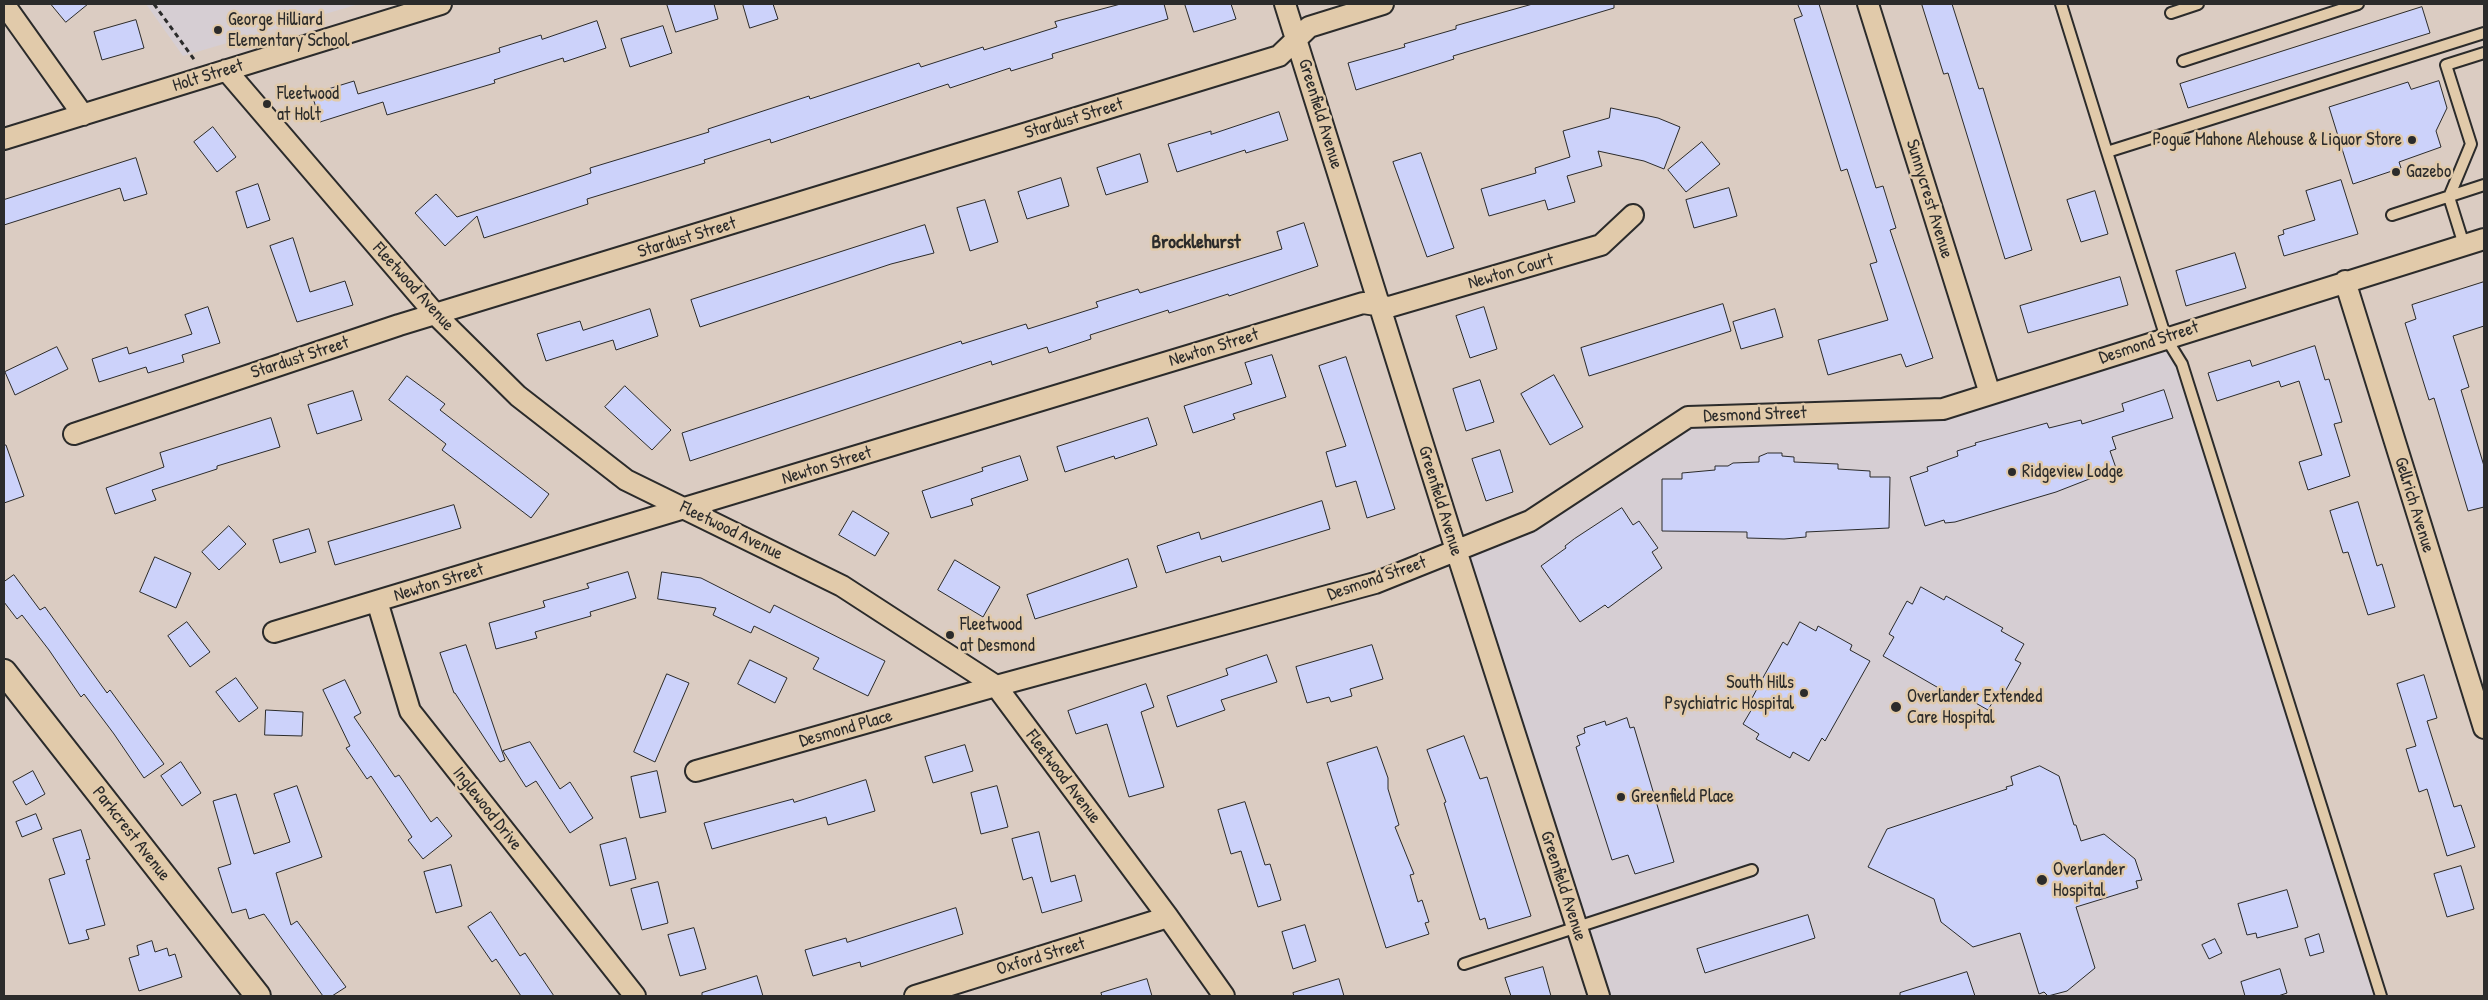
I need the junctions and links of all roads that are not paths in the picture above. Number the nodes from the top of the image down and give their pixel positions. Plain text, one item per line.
1 (4, 4) edge
2 (441, 4) edge
3 (1286, 4) edge
4 (1382, 4) edge
5 (1868, 4) edge
6 (2061, 4) edge
7 (2198, 4) edge
8 (2358, 4) edge
9 (2171, 13) dead end
10 (2484, 33) edge
11 (1296, 39) junction
12 (2484, 53) edge
13 (2183, 60) dead end
14 (226, 70) junction
15 (83, 115) junction
16 (4, 139) edge
17 (2107, 152) junction
18 (2484, 185) edge
19 (2449, 197) junction
20 (1633, 215) dead end
21 (2392, 215) dead end
22 (2484, 239) edge
23 (2464, 245) junction
24 (2345, 281) junction
25 (1379, 306) junction
26 (436, 315) junction
27 (2166, 338) junction
28 (1990, 394) junction
29 (74, 434) dead end
30 (686, 509) junction
31 (1456, 550) junction
32 (377, 601) junction
33 (274, 632) dead end
34 (4, 672) edge
35 (996, 686) junction
36 (2484, 728) edge
37 (696, 771) dead end
38 (1752, 870) dead end
39 (1168, 917) junction
40 (1576, 927) junction
41 (1464, 964) dead end
42 (258, 996) edge
43 (636, 996) edge
44 (914, 996) edge
45 (1224, 996) edge
46 (1599, 996) edge
47 (2381, 996) edge

1 - 15 street
2 - 14 street, Holt Street
3 - 11 street, Greenfield Avenue
4 - 11 street, Stardust Street
5 - 28 street, Sunnycrest Avenue
6 - 17 lane
7 - 9 lane
8 - 13 lane
10 - 17 lane
11 - 25 street, Greenfield Avenue
11 - 26 street, Stardust Street
12 - 19 lane
14 - 15 street, Holt Street
14 - 26 street, Fleetwood Avenue
15 - 16 street, Holt Street
17 - 27 lane
18 - 19 lane
19 - 21 lane
19 - 23 lane
20 - 25 street, Newton Court
22 - 23 street, Desmond Street
23 - 24 street, Desmond Street
24 - 27 street, Desmond Street
24 - 36 street, Gellrich Avenue
25 - 30 street, Newton Street
25 - 31 street, Greenfield Avenue
26 - 29 street, Stardust Street
26 - 30 street, Fleetwood Avenue
27 - 28 street, Desmond Street
27 - 47 lane
28 - 31 street, Desmond Street
30 - 32 street, Newton Street
30 - 35 street, Fleetwood Avenue
31 - 35 street, Desmond Street
31 - 40 street, Greenfield Avenue
32 - 33 street, Newton Street
32 - 43 street, Inglewood Drive
34 - 42 street, Parkcrest Avenue
35 - 37 street, Desmond Place
35 - 39 street, Fleetwood Avenue
38 - 40 lane
39 - 44 street, Oxford Street
39 - 45 street, Fleetwood Avenue
40 - 41 lane
40 - 46 street, Greenfield Avenue

